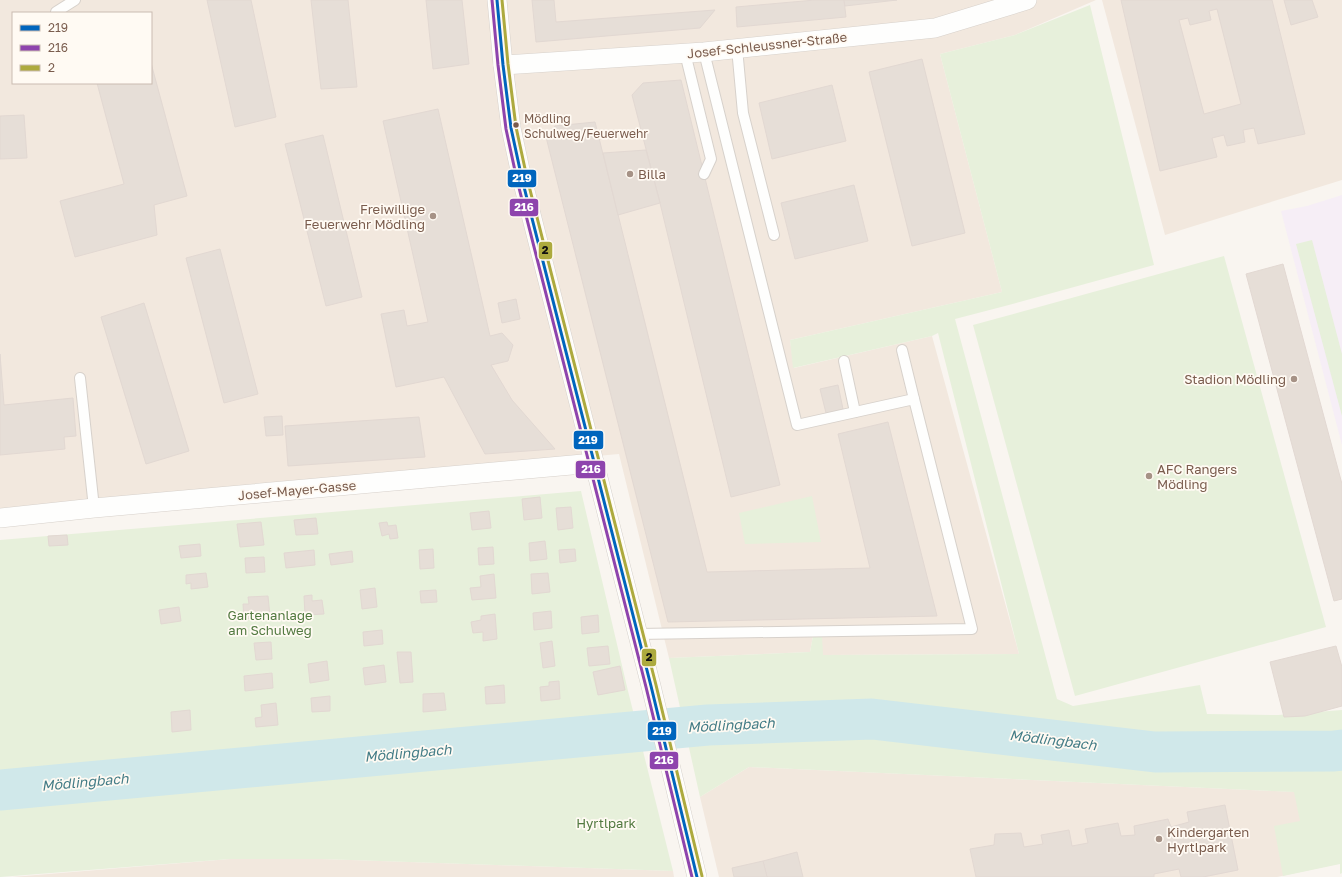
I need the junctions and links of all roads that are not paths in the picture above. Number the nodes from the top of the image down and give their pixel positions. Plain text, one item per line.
1 (75, 0) edge
2 (497, 0) edge
3 (1027, 0) edge
4 (56, 12) edge
5 (737, 48) junction
6 (704, 52) junction
7 (685, 53) junction
8 (503, 65) junction
9 (704, 174) dead end
10 (774, 235) dead end
11 (902, 350) dead end
12 (844, 361) dead end
13 (80, 378) dead end
14 (914, 399) junction
15 (855, 412) junction
16 (594, 463) junction
17 (94, 508) junction
18 (0, 518) edge
19 (638, 634) junction
20 (697, 877) edge

1 - 4 lane
2 - 8 street
3 - 5 street, Josef-Schleussner-Straße
5 - 6 street, Josef-Schleussner-Straße
5 - 10 lane
6 - 7 street, Josef-Schleussner-Straße
6 - 15 lane
7 - 8 street, Josef-Schleussner-Straße
7 - 9 lane
8 - 16 street
11 - 14 lane
12 - 15 lane
13 - 17 lane
14 - 15 lane
14 - 19 lane
16 - 17 street, Josef-Mayer-Gasse
16 - 19 street
17 - 18 street, Josef-Mayer-Gasse
19 - 20 street

